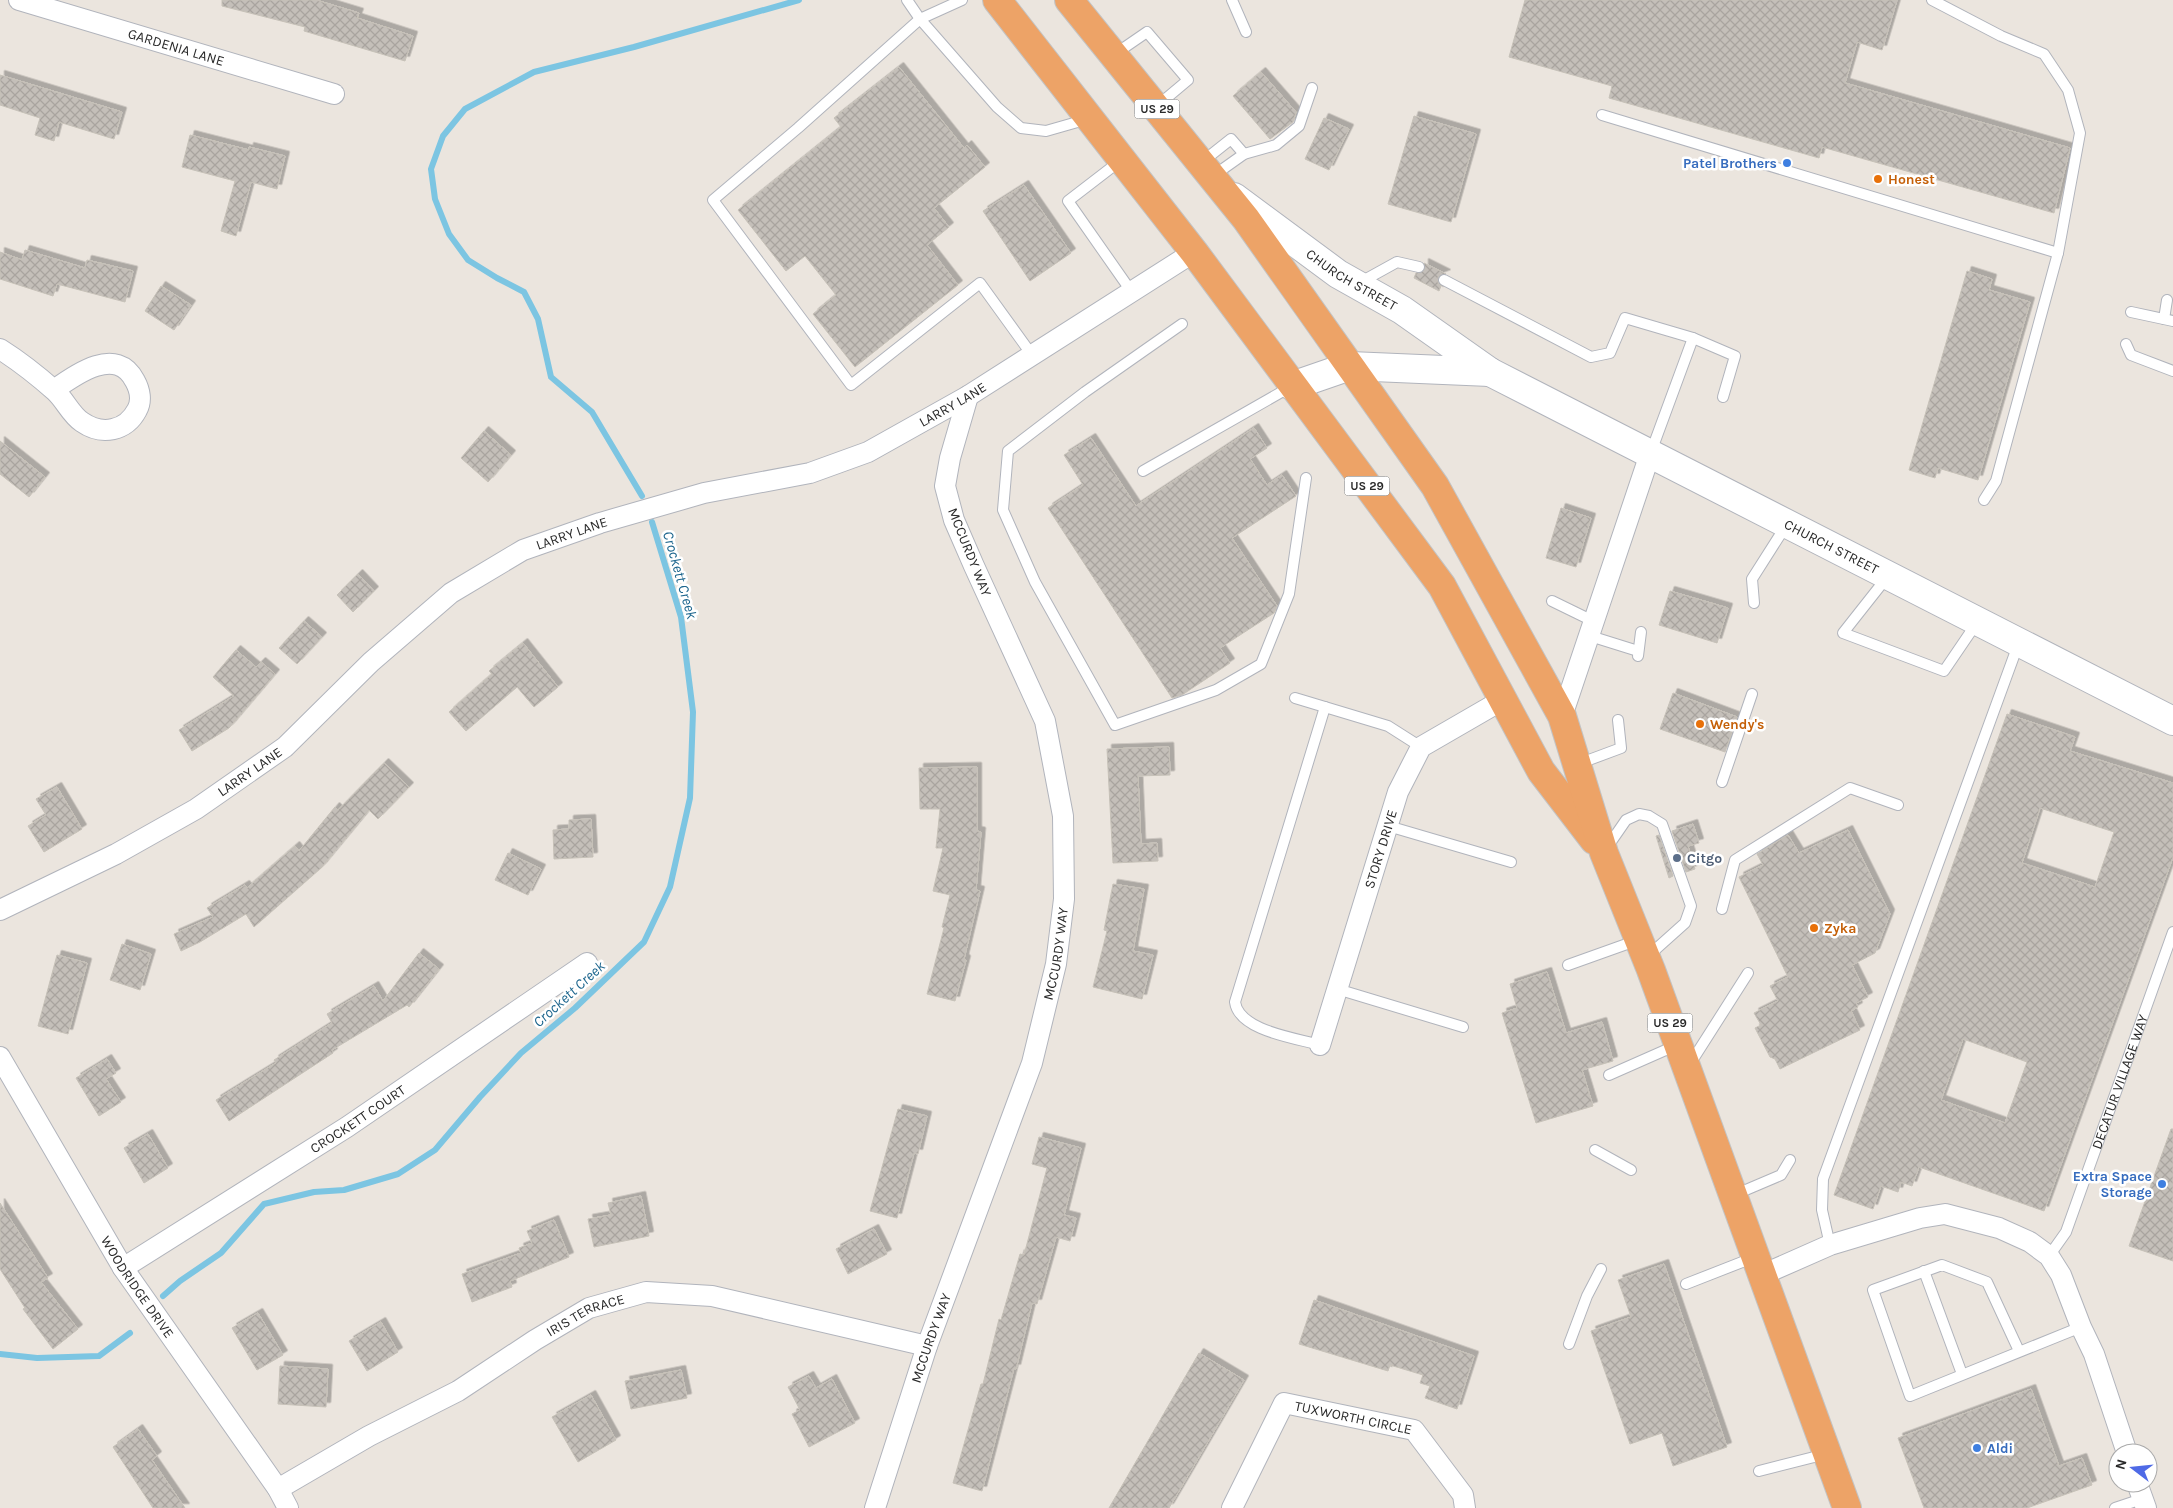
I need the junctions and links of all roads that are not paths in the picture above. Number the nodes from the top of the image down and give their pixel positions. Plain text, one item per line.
1 (18, 0) edge
2 (907, 0) edge
3 (962, 0) edge
4 (997, 0) edge
5 (1069, 0) edge
6 (1232, 0) edge
7 (1932, 0) edge
8 (920, 19) junction
9 (1246, 32) dead end
10 (1114, 55) junction
11 (1312, 88) dead end
12 (334, 94) dead end
13 (1156, 107) junction
14 (1602, 115) dead end
15 (1091, 118) junction
16 (1244, 154) junction
17 (1123, 158) junction
18 (1210, 174) junction
19 (1194, 252) junction
20 (2058, 252) junction
21 (1419, 267) dead end
22 (1444, 280) dead end
23 (1356, 284) junction
24 (1132, 292) junction
25 (2168, 300) dead end
26 (2131, 312) dead end
27 (2169, 320) edge
28 (1182, 324) dead end
29 (1692, 338) junction
30 (2126, 344) dead end
31 (0, 349) edge
32 (1032, 355) junction
33 (1350, 366) junction
34 (2173, 371) edge
35 (1490, 372) junction
36 (1292, 386) junction
37 (54, 390) dead end
38 (968, 396) junction
39 (1723, 397) dead end
40 (1650, 454) junction
41 (1144, 471) dead end
42 (1306, 478) dead end
43 (1984, 500) dead end
44 (1787, 523) junction
45 (1889, 575) junction
46 (1552, 601) dead end
47 (1754, 602) dead end
48 (1978, 621) junction
49 (1593, 629) junction
50 (1641, 632) dead end
51 (2019, 642) junction
52 (1752, 694) dead end
53 (1295, 698) dead end
54 (1504, 699) junction
55 (1325, 707) junction
56 (1562, 716) junction
57 (1618, 720) dead end
58 (2173, 721) edge
59 (1421, 748) junction
60 (1577, 764) junction
61 (1722, 782) dead end
62 (1898, 805) dead end
63 (1388, 826) junction
64 (1604, 853) junction
65 (1511, 862) dead end
66 (1722, 909) dead end
67 (0, 910) edge
68 (2173, 932) edge
69 (1642, 949) junction
70 (587, 963) dead end
71 (1568, 965) dead end
72 (1748, 972) dead end
73 (1337, 989) junction
74 (1463, 1027) dead end
75 (1320, 1045) joint
76 (0, 1056) edge
77 (1683, 1057) junction
78 (1609, 1075) dead end
79 (1595, 1150) dead end
80 (1790, 1160) dead end
81 (1631, 1170) dead end
82 (1733, 1195) junction
83 (1830, 1246) junction
84 (2050, 1256) junction
85 (1759, 1266) junction
86 (123, 1268) junction
87 (1601, 1269) dead end
88 (1924, 1271) junction
89 (1686, 1284) dead end
90 (2081, 1328) junction
91 (1569, 1344) dead end
92 (927, 1346) junction
93 (2019, 1351) junction
94 (1962, 1374) junction
95 (2124, 1443) edge
96 (1827, 1453) junction
97 (1760, 1471) dead end
98 (278, 1490) junction
99 (2142, 1497) edge
100 (288, 1508) edge
101 (875, 1508) edge
102 (1232, 1508) edge
103 (1466, 1508) edge
104 (1847, 1508) edge
105 (2116, 1508) edge

1 - 12 street, GARDENIA LANE
2 - 8 lane
3 - 8 lane
4 - 15 highway, US 29
5 - 10 highway, US 29
6 - 9 lane
7 - 20 lane
8 - 15 lane
8 - 32 lane
10 - 13 highway, US 29
10 - 13 lane
11 - 16 lane
13 - 18 highway, US 29
14 - 20 lane
15 - 17 highway, US 29
16 - 18 lane
16 - 18 lane
17 - 19 highway, US 29
17 - 24 lane
18 - 23 main road, CHURCH STREET
18 - 33 highway, US 29
19 - 24 street, LARRY LANE
19 - 36 highway, US 29
20 - 43 lane
21 - 23 lane
22 - 29 lane
23 - 35 main road, CHURCH STREET
24 - 32 street, LARRY LANE
25 - 27 lane
26 - 27 lane
28 - 42 lane
29 - 39 lane
29 - 40 lane
30 - 34 lane
31 - 37 street
32 - 38 street, LARRY LANE
33 - 35 main road, CHURCH STREET
33 - 36 main road, CHURCH STREET
33 - 56 highway, US 29
35 - 40 main road, CHURCH STREET
36 - 41 lane
36 - 54 highway, US 29
38 - 67 street, LARRY LANE
38 - 92 street, MCCURDY WAY
40 - 44 main road, CHURCH STREET
40 - 49 street
44 - 45 main road, CHURCH STREET
44 - 47 lane
45 - 48 main road, CHURCH STREET
45 - 48 lane
46 - 49 lane
48 - 51 main road, CHURCH STREET
49 - 50 lane
49 - 56 street
51 - 58 main road, CHURCH STREET
51 - 83 lane
52 - 61 lane
53 - 55 lane
54 - 59 street
54 - 64 highway, US 29
55 - 59 lane
55 - 75 lane
56 - 60 highway, US 29
57 - 60 lane
59 - 63 street, STORY DRIVE
60 - 64 highway, US 29
62 - 66 lane
63 - 65 lane
63 - 73 street, STORY DRIVE
64 - 69 highway, US 29
64 - 69 lane
68 - 84 lane, DECATUR VILLAGE WAY
69 - 71 lane
69 - 77 highway, US 29
70 - 86 street, CROCKETT COURT
72 - 77 lane
73 - 74 lane
73 - 75 street, STORY DRIVE
76 - 86 street, WOODRIDGE DRIVE
77 - 78 lane
77 - 82 highway, US 29
79 - 81 lane
80 - 82 lane
82 - 85 highway, US 29
83 - 84 street
83 - 85 street
84 - 90 street
85 - 89 lane
85 - 96 highway, US 29
86 - 98 street, WOODRIDGE DRIVE
87 - 91 lane
88 - 93 lane
88 - 94 lane
88 - 94 lane
90 - 93 lane
90 - 95 street
92 - 98 street, IRIS TERRACE
92 - 101 street, MCCURDY WAY
93 - 94 lane
96 - 97 lane
96 - 104 highway, US 29
98 - 100 street, WOODRIDGE DRIVE
99 - 105 lane
102 - 103 street, TUXWORTH CIRCLE

